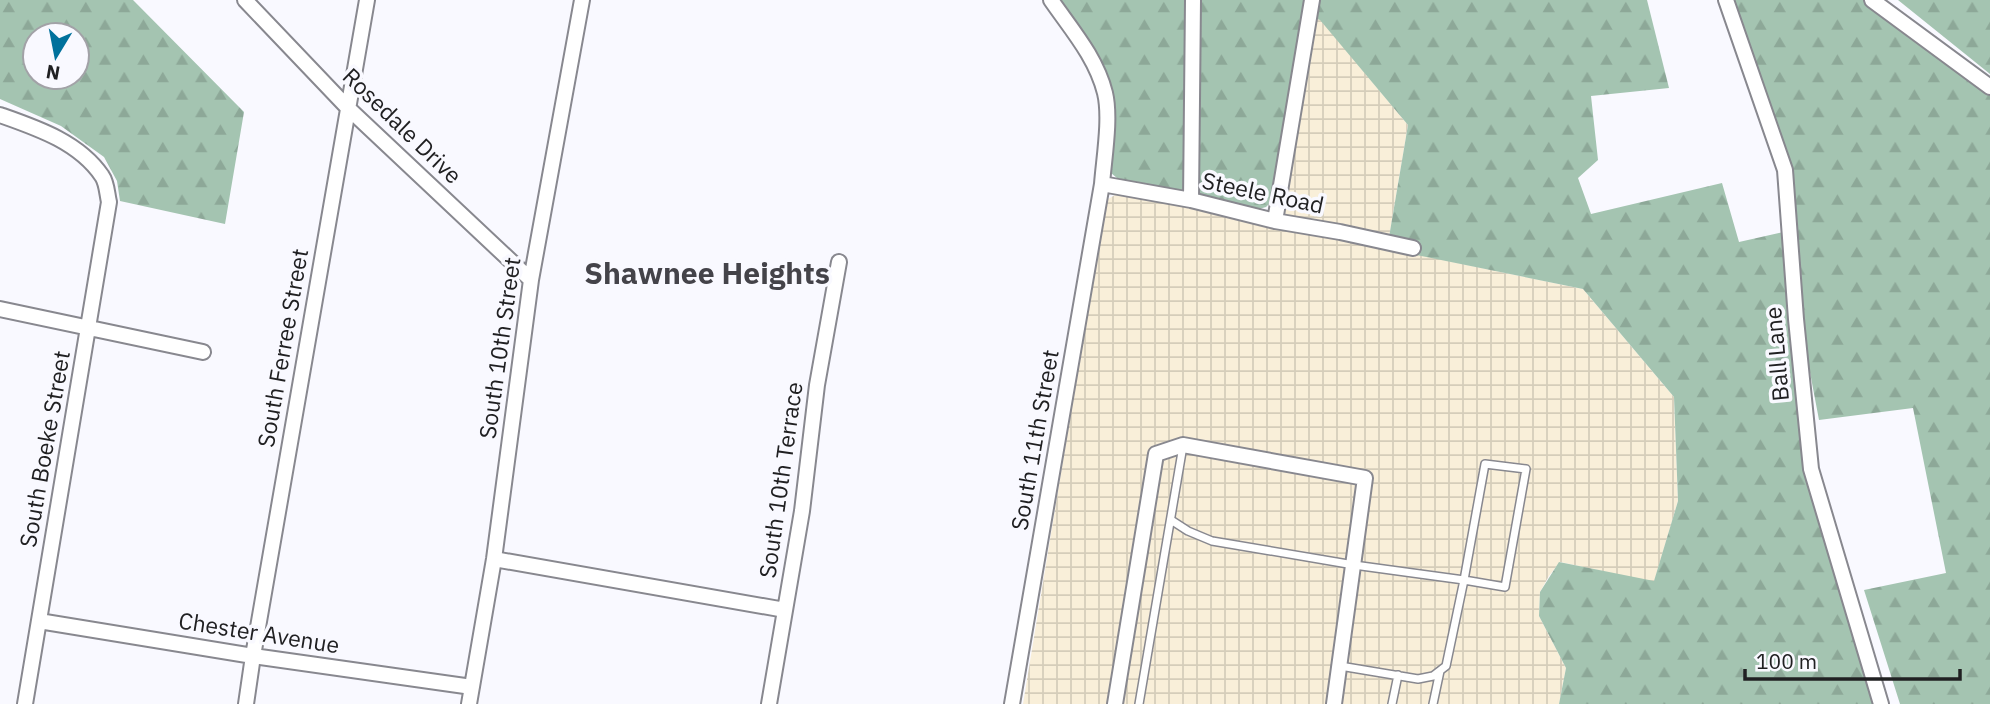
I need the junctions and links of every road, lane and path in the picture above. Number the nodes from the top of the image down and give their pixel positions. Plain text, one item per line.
1 (244, 0) edge
2 (367, 0) edge
3 (582, 0) edge
4 (1051, 0) edge
5 (1193, 0) edge
6 (1312, 0) edge
7 (1726, 0) edge
8 (1872, 0) edge
9 (1990, 87) edge
10 (348, 108) junction
11 (0, 115) edge
12 (1102, 184) junction
13 (1191, 200) junction
14 (1275, 220) junction
15 (1413, 248) dead end
16 (839, 262) dead end
17 (531, 280) junction
18 (0, 309) edge
19 (88, 327) junction
20 (202, 352) dead end
21 (1184, 445) junction
22 (1171, 520) junction
23 (494, 559) junction
24 (1354, 565) junction
25 (1464, 580) junction
26 (785, 610) junction
27 (39, 621) junction
28 (253, 656) junction
29 (1340, 666) junction
30 (1440, 671) junction
31 (1398, 675) junction
32 (472, 687) junction
33 (25, 704) edge
34 (246, 704) edge
35 (469, 704) edge
36 (769, 704) edge
37 (1012, 704) edge
38 (1115, 704) edge
39 (1139, 704) edge
40 (1334, 704) edge
41 (1392, 704) edge
42 (1433, 704) edge
43 (1881, 704) edge

1 - 10 street, Rosedale Drive
2 - 10 street, South Ferree Street
3 - 17 street, South 10th Street
4 - 12 street, South 11th Street
5 - 13 street
6 - 14 street
7 - 43 street, Ball Lane
8 - 9 street
10 - 17 street, Rosedale Drive
10 - 28 street, South Ferree Street
11 - 19 street, South Boeke Street
12 - 13 street, Steele Road
12 - 37 street, South 11th Street
13 - 14 street, Steele Road
14 - 15 street, Steele Road
16 - 26 street, South 10th Terrace
17 - 23 street, South 10th Street
18 - 19 street
19 - 20 street
19 - 27 street, South Boeke Street
21 - 22 lane
21 - 24 street
21 - 38 street
22 - 24 lane
22 - 39 lane
23 - 26 street
23 - 32 street, South 10th Street
24 - 25 lane
24 - 29 street
25 - 25 lane
25 - 30 lane
26 - 36 street, South 10th Terrace
27 - 28 street, Chester Avenue
27 - 33 street, South Boeke Street
28 - 32 street, Chester Avenue
28 - 34 street, South Ferree Street
29 - 31 lane
29 - 40 street
30 - 31 lane
30 - 42 lane
31 - 41 lane
32 - 35 street, South 10th Street

